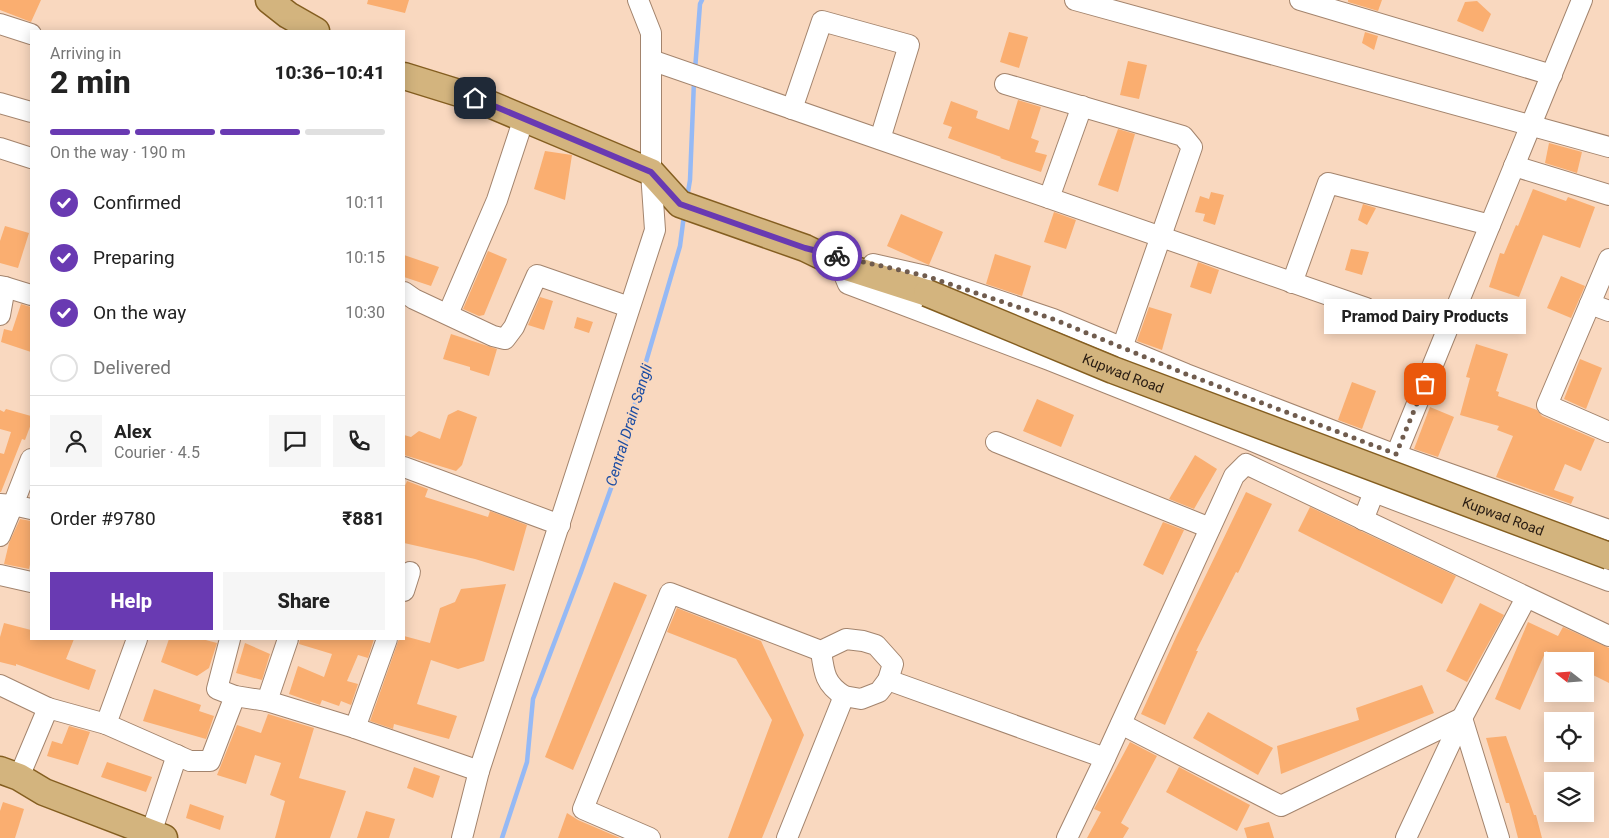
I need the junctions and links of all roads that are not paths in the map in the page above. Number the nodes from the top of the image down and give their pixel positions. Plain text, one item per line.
1 (269, 0) edge
2 (638, 0) edge
3 (1075, 0) edge
4 (1300, 0) edge
5 (1582, 0) edge
6 (0, 24) edge
7 (314, 30) edge
8 (30, 34) edge
9 (651, 60) junction
10 (1552, 74) junction
11 (405, 76) edge
12 (1005, 84) dead end
13 (0, 103) edge
14 (1082, 106) junction
15 (792, 109) junction
16 (30, 112) edge
17 (524, 118) junction
18 (1530, 127) junction
19 (880, 139) junction
20 (1609, 147) edge
21 (0, 148) edge
22 (30, 158) edge
23 (1514, 166) junction
24 (651, 172) junction
25 (1609, 196) edge
26 (1050, 198) junction
27 (1490, 225) junction
28 (1160, 237) junction
29 (805, 248) junction
30 (1609, 259) edge
31 (840, 266) junction
32 (1292, 282) junction
33 (2, 286) edge
34 (405, 293) edge
35 (30, 294) edge
36 (1590, 304) junction
37 (629, 307) junction
38 (1366, 308) dead end
39 (1609, 311) edge
40 (448, 314) junction
41 (0, 316) edge
42 (1122, 348) junction
43 (1609, 432) edge
44 (1250, 440) junction
45 (996, 442) dead end
46 (1396, 454) junction
47 (30, 462) edge
48 (1246, 464) junction
49 (405, 467) edge
50 (1374, 492) junction
51 (15, 506) edge
52 (1363, 520) junction
53 (560, 525) junction
54 (1210, 528) junction
55 (1609, 530) edge
56 (0, 536) edge
57 (1609, 556) edge
58 (410, 572) dead end
59 (0, 575) edge
60 (1609, 581) edge
61 (30, 582) edge
62 (405, 588) edge
63 (1526, 598) junction
64 (1609, 636) edge
65 (137, 640) edge
66 (230, 640) edge
67 (288, 640) edge
68 (387, 640) edge
69 (821, 651) junction
70 (888, 680) junction
71 (0, 685) edge
72 (235, 696) junction
73 (844, 696) junction
74 (267, 701) junction
75 (48, 708) junction
76 (1462, 718) junction
77 (106, 724) junction
78 (1121, 724) junction
79 (355, 728) junction
80 (176, 755) junction
81 (1105, 758) junction
82 (479, 771) junction
83 (9, 774) edge
84 (158, 835) edge
85 (462, 838) edge
86 (650, 838) edge
87 (787, 838) edge
88 (1067, 838) edge
89 (1406, 838) edge
90 (1499, 838) edge

1 - 7 main road
2 - 9 street
3 - 18 street
4 - 10 street
5 - 10 street
6 - 8 street
9 - 15 street
9 - 24 street
10 - 18 street
11 - 17 main road
12 - 14 street
13 - 16 street
14 - 26 street
14 - 28 street
15 - 19 street
15 - 19 street
17 - 24 main road
17 - 40 street
18 - 20 street
18 - 23 street
19 - 26 street
21 - 22 street
23 - 25 street
23 - 27 street
24 - 29 main road, Kupwad Road
24 - 37 street
26 - 28 street
27 - 32 street
27 - 46 street
28 - 32 street
28 - 42 street
29 - 31 main road, Kupwad Road
29 - 42 street
30 - 36 street
31 - 44 street
31 - 57 main road, Kupwad Road, bridge
32 - 38 street
33 - 35 street
33 - 41 street
34 - 40 street
36 - 39 street
36 - 43 street
37 - 40 street
37 - 53 street
42 - 46 street
44 - 48 street
44 - 50 street
45 - 54 street
46 - 50 street
46 - 55 street
47 - 51 street
48 - 52 street
48 - 54 street
49 - 53 street
50 - 52 street
50 - 60 street
51 - 56 street
52 - 63 street
53 - 82 street
54 - 78 street
58 - 62 street
59 - 61 street
63 - 64 street
63 - 76 street
65 - 77 street
66 - 72 street
67 - 74 street
68 - 79 street
69 - 70 street
69 - 73 street
69 - 86 street
70 - 73 street
70 - 81 street
71 - 75 street
72 - 74 street
72 - 80 street
73 - 87 street
74 - 79 street
75 - 77 street
75 - 83 street
76 - 78 street
76 - 89 street
76 - 90 street
77 - 80 street
78 - 81 street
79 - 82 street
80 - 84 street
81 - 88 street
82 - 85 street
83 - 84 main road

